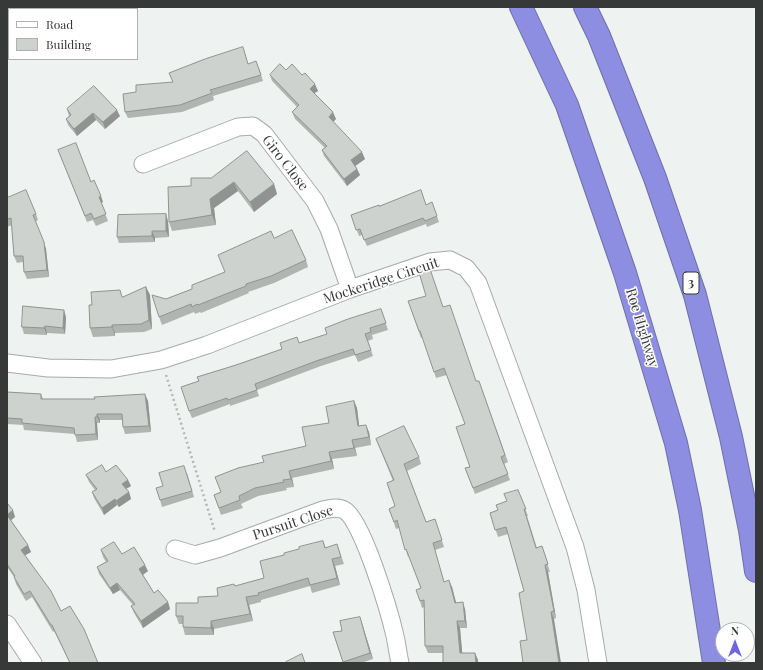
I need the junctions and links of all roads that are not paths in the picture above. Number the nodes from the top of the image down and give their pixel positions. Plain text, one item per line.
1 (521, 7) edge
2 (585, 7) edge
3 (142, 164) dead end
4 (350, 289) junction
5 (7, 364) edge
6 (176, 549) dead end
7 (756, 570) edge
8 (7, 624) edge
9 (33, 663) edge
10 (400, 663) edge
11 (598, 663) edge
12 (714, 663) edge

1 - 12 highway, Roe Highway
2 - 7 highway, 3
3 - 4 street, Giro Close
4 - 5 street, Mockeridge Circuit
4 - 11 street, Mockeridge Circuit
6 - 10 street, Pursuit Close
8 - 9 street

